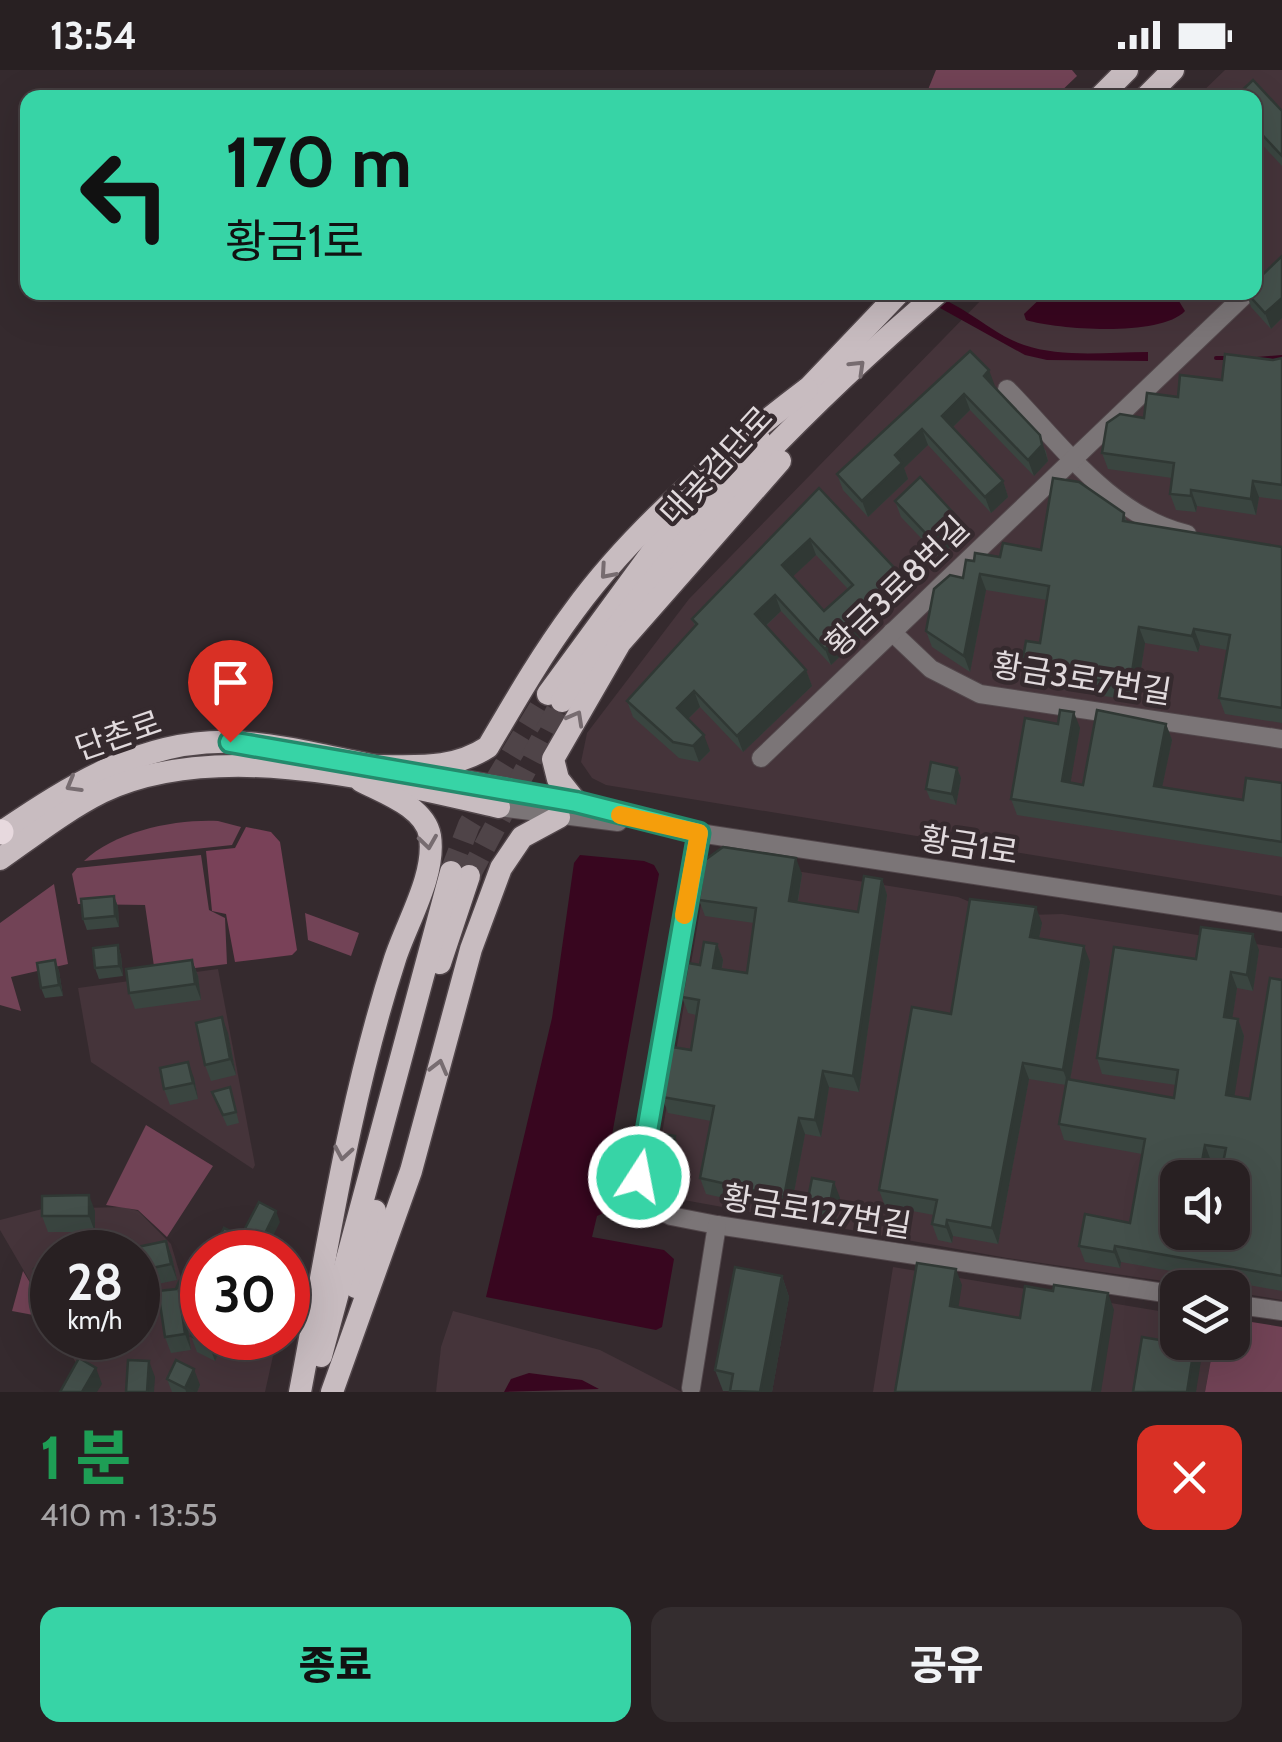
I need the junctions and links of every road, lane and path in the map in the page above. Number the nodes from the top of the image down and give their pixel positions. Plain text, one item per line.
1 (1127, 70) edge
2 (1173, 70) edge
3 (1106, 90) edge
4 (1153, 90) edge
5 (893, 300) edge
6 (930, 300) edge
7 (1240, 300) edge
8 (1008, 389) dead end
9 (818, 392) junction
10 (1075, 458) junction
11 (1199, 537) edge
12 (892, 632) junction
13 (555, 698) tunnel mouth
14 (1282, 740) edge
15 (761, 758) dead end
16 (369, 774) junction
17 (504, 798) joint
18 (568, 810) junction
19 (0, 832) edge
20 (699, 833) junction
21 (0, 859) edge
22 (1282, 922) edge
23 (717, 1225) junction
24 (1160, 1293) edge
25 (1250, 1307) edge
26 (1282, 1311) edge
27 (691, 1388) dead end
28 (300, 1392) edge
29 (311, 1392) edge
30 (330, 1392) edge

1 - 3 main road
2 - 4 main road
5 - 9 main road, 대곶검단로
9 -> 6 main road, 대곶검단로
7 - 10 street, 황금3로8번길
8 - 10 street
9 - 13 main road, 대곶검단로
9 -> 16 main road
18 -> 9 main road
10 - 11 street
10 - 12 street, 황금3로8번길
12 - 14 street, 황금3로7번길
12 - 15 street, 황금3로8번길
16 - 17 main road, 단촌로
16 -> 19 main road, 단촌로
16 - 21 main road, 단촌로
16 -> 28 main road
17 - 18 street, 황금1로
18 - 20 street, 황금1로
30 -> 18 main road
20 - 22 street, 황금1로
20 - 23 street, 황금로127번길
23 - 24 street, 황금로127번길
23 - 27 street
25 - 26 street
29 - 30 main road

